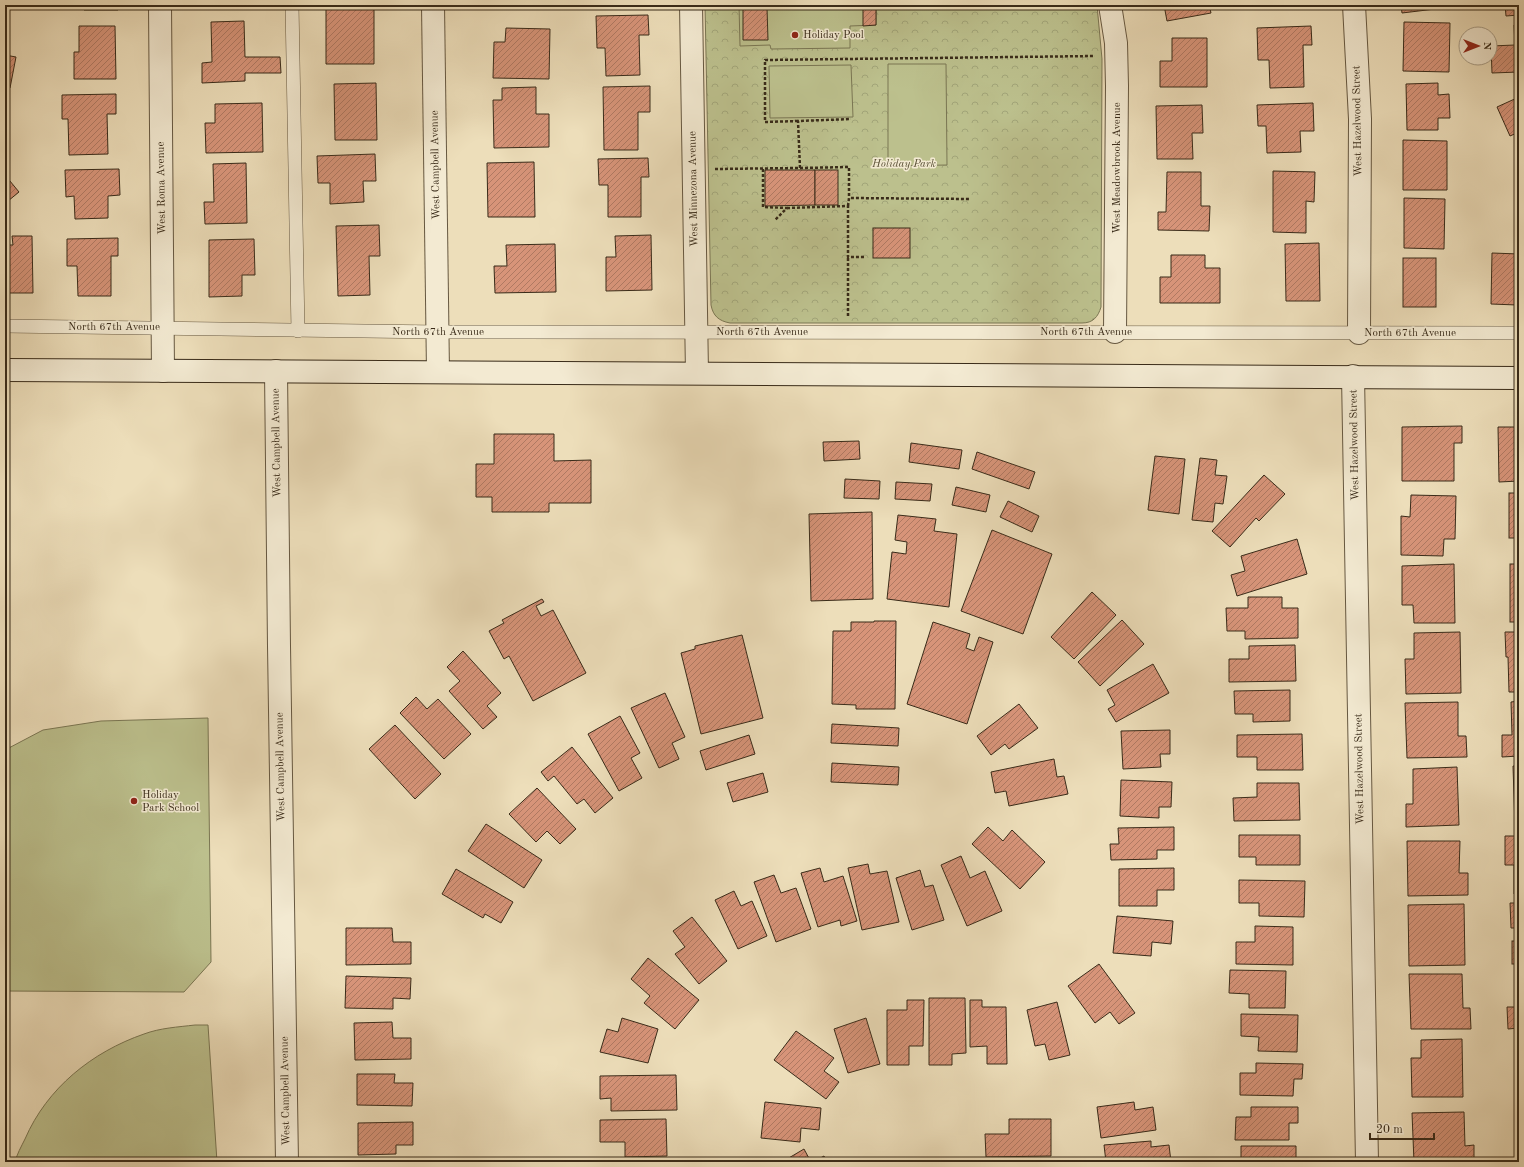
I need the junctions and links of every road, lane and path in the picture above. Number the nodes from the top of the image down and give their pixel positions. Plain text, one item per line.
1 (160, 5) edge
2 (292, 5) edge
3 (434, 5) edge
4 (691, 5) edge
5 (1110, 5) edge
6 (1354, 5) edge
7 (1098, 56) dead end
8 (851, 119) dead end
9 (798, 121) junction
10 (800, 168) junction
11 (711, 169) dead end
12 (763, 169) junction
13 (849, 198) junction
14 (970, 199) dead end
15 (848, 206) junction
16 (787, 208) junction
17 (774, 220) dead end
18 (848, 257) junction
19 (865, 257) dead end
20 (848, 320) dead end
21 (5, 326) edge
22 (164, 328) junction
23 (298, 331) junction
24 (438, 332) junction
25 (697, 332) junction
26 (1115, 332) junction
27 (1359, 333) junction
28 (1519, 333) edge
29 (5, 370) edge
30 (163, 371) junction
31 (276, 371) junction
32 (438, 372) junction
33 (696, 372) junction
34 (1353, 376) junction
35 (1519, 378) edge
36 (287, 1162) edge
37 (1367, 1162) edge

1 - 22 street, West Roma Avenue
2 - 23 lane
3 - 24 street, West Campbell Avenue
4 - 25 street, West Minnezona Avenue
5 - 26 street, West Meadowbrook Avenue
6 - 27 street, West Hazelwood Street
7 - 9 path
8 - 9 path
9 - 10 path
10 - 12 path
10 - 13 path
11 - 12 path
12 - 16 path
13 - 14 path
13 - 15 path
15 - 16 path
15 - 18 path
16 - 17 path
18 - 19 path
18 - 20 path
21 - 22 lane, North 67th Avenue
22 - 23 lane, North 67th Avenue
22 - 30 street, West Roma Avenue
23 - 24 lane, North 67th Avenue
24 - 25 lane, North 67th Avenue
24 - 32 street, West Campbell Avenue
25 - 26 lane, North 67th Avenue
25 - 33 street, West Minnezona Avenue
26 - 27 lane, North 67th Avenue
27 - 28 lane, North 67th Avenue
29 - 30 street
30 - 31 street
31 - 32 street
31 - 36 street, West Campbell Avenue
32 - 33 street
33 - 34 street
34 - 35 street
34 - 37 street, West Hazelwood Street

